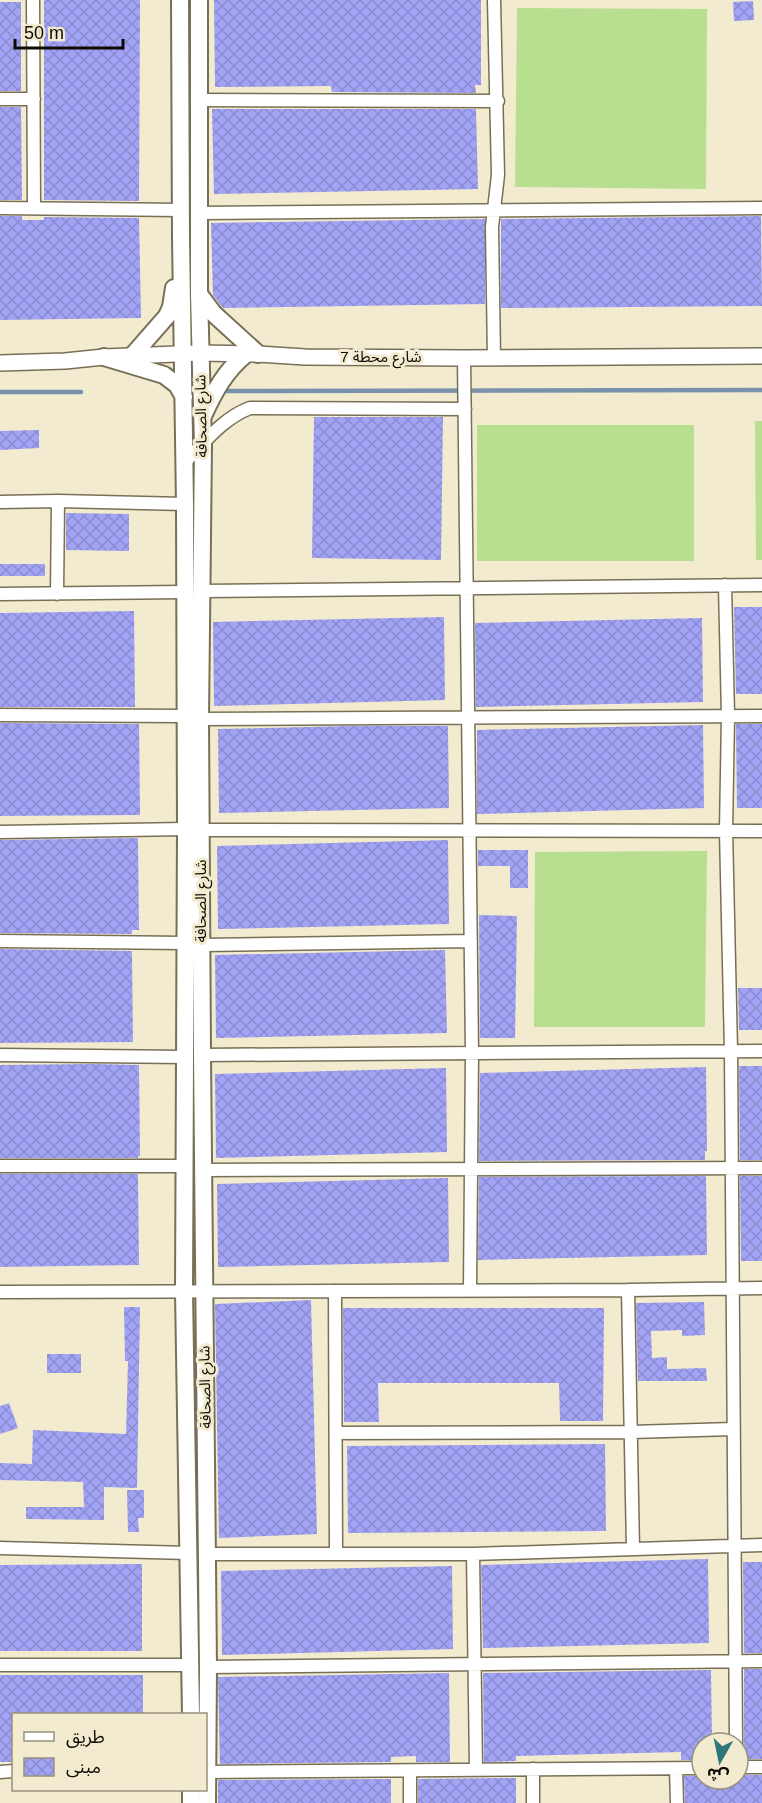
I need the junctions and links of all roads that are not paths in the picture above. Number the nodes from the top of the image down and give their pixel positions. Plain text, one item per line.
1 (33, 0) edge
2 (180, 0) edge
3 (199, 0) edge
4 (494, 0) edge
5 (0, 99) edge
6 (34, 99) junction
7 (199, 100) junction
8 (498, 101) junction
9 (0, 208) edge
10 (34, 208) junction
11 (762, 208) edge
12 (182, 210) junction
13 (493, 210) junction
14 (199, 213) junction
15 (181, 237) junction
16 (199, 294) junction
17 (200, 353) junction
18 (182, 354) junction
19 (252, 354) junction
20 (132, 356) junction
21 (762, 356) edge
22 (104, 357) junction
23 (464, 358) junction
24 (494, 358) junction
25 (0, 363) edge
26 (184, 397) junction
27 (465, 409) junction
28 (202, 420) junction
29 (203, 445) junction
30 (185, 462) junction
31 (58, 501) junction
32 (0, 502) edge
33 (185, 504) junction
34 (725, 585) junction
35 (762, 585) edge
36 (467, 587) junction
37 (202, 591) junction
38 (184, 592) junction
39 (0, 594) edge
40 (57, 594) junction
41 (0, 715) edge
42 (728, 716) junction
43 (762, 716) edge
44 (192, 717) junction
45 (469, 717) junction
46 (194, 829) junction
47 (469, 830) junction
48 (726, 831) junction
49 (762, 831) edge
50 (0, 832) edge
51 (471, 940) junction
52 (0, 941) edge
53 (193, 944) junction
54 (731, 1051) junction
55 (762, 1052) edge
56 (472, 1053) junction
57 (0, 1055) edge
58 (193, 1056) junction
59 (0, 1166) edge
60 (185, 1166) junction
61 (472, 1167) junction
62 (762, 1167) edge
63 (732, 1168) junction
64 (203, 1170) junction
65 (732, 1288) junction
66 (762, 1288) edge
67 (470, 1290) junction
68 (628, 1290) junction
69 (204, 1291) junction
70 (335, 1291) junction
71 (0, 1292) edge
72 (184, 1292) junction
73 (733, 1429) junction
74 (631, 1431) junction
75 (336, 1433) junction
76 (762, 1545) edge
77 (734, 1546) junction
78 (0, 1548) edge
79 (633, 1549) junction
80 (188, 1553) junction
81 (336, 1553) junction
82 (207, 1554) junction
83 (473, 1554) junction
84 (735, 1661) junction
85 (762, 1661) edge
86 (474, 1664) junction
87 (0, 1665) edge
88 (190, 1665) junction
89 (208, 1666) junction
90 (190, 1713) edge
91 (736, 1731) edge
92 (690, 1768) edge
93 (476, 1769) junction
94 (532, 1769) junction
95 (676, 1769) junction
96 (207, 1772) edge
97 (410, 1772) junction
98 (207, 1803) edge
99 (410, 1803) edge
100 (533, 1803) edge
101 (677, 1803) edge

1 - 6 street
2 - 12 main road, شارع الصحافة
3 - 7 main road, شارع الصحافة
4 - 8 street
5 - 6 street
6 - 10 street
7 - 8 street
7 - 14 main road, شارع الصحافة
8 - 13 street
9 - 10 street
10 - 12 street
11 - 13 street
12 - 15 main road, شارع الصحافة
13 - 14 street
13 - 24 street
14 - 16 main road, شارع الصحافة
15 - 18 main road, شارع الصحافة
15 - 20 main road
16 - 17 main road, شارع الصحافة
16 - 19 main road
17 - 18 street, شارع محطة 7
17 - 19 street, شارع محطة 7
17 - 28 main road, شارع الصحافة
18 - 20 street, شارع محطة 7
18 - 26 main road, شارع الصحافة
19 - 23 street, شارع محطة 7
19 - 28 main road
20 - 22 street, شارع محطة 7
21 - 24 street, شارع محطة 7
22 - 25 street, شارع محطة 7
22 - 26 main road
23 - 24 street, شارع محطة 7
23 - 27 street
26 - 30 main road, شارع الصحافة
27 - 29 street
27 - 36 street
28 - 29 main road, شارع الصحافة
29 - 30 street
29 - 37 main road, شارع الصحافة
30 - 33 main road, شارع الصحافة
31 - 32 street
31 - 33 street
31 - 40 street
33 - 38 main road, شارع الصحافة
34 - 35 street
34 - 36 street
34 - 42 street
36 - 37 street
36 - 45 street
37 - 44 main road, شارع الصحافة
38 - 40 street
38 - 44 main road, شارع الصحافة
39 - 40 street
41 - 44 street
42 - 43 street
42 - 45 street
42 - 48 street
44 - 45 street
44 - 46 main road, شارع الصحافة
45 - 47 street
46 - 47 street
46 - 50 street
46 - 53 main road, شارع الصحافة
47 - 48 street
47 - 51 street
48 - 49 street
48 - 54 street
51 - 53 street
51 - 56 street
52 - 53 street
53 - 58 main road, شارع الصحافة
54 - 55 street
54 - 56 street
54 - 63 street
56 - 58 street
56 - 61 street
57 - 58 street
58 - 60 main road, شارع الصحافة
58 - 64 main road, شارع الصحافة
59 - 60 street
60 - 72 main road, شارع الصحافة
61 - 63 street
61 - 64 street
61 - 67 street
62 - 63 street
63 - 65 street
64 - 69 main road, شارع الصحافة
65 - 66 street
65 - 68 street
65 - 73 street
67 - 68 street
67 - 70 street
68 - 74 street
69 - 70 street
69 - 72 street
69 - 82 main road, شارع الصحافة
70 - 75 street
71 - 72 street
72 - 80 main road, شارع الصحافة
73 - 74 street
73 - 77 street
74 - 75 street
74 - 79 street
75 - 81 street
76 - 77 street
77 - 79 street
77 - 84 street
78 - 80 street
79 - 83 street
80 - 88 main road, شارع الصحافة
81 - 82 street
81 - 83 street
82 - 89 main road, شارع الصحافة
83 - 86 street
84 - 85 street
84 - 86 street
84 - 91 street
86 - 89 street
86 - 93 street
87 - 88 street
88 - 90 main road, شارع الصحافة
89 - 96 main road, شارع الصحافة
92 - 95 street
93 - 94 street
93 - 97 street
94 - 95 street
94 - 100 street
95 - 101 street
96 - 97 street
96 - 98 main road, شارع الصحافة
97 - 99 street

